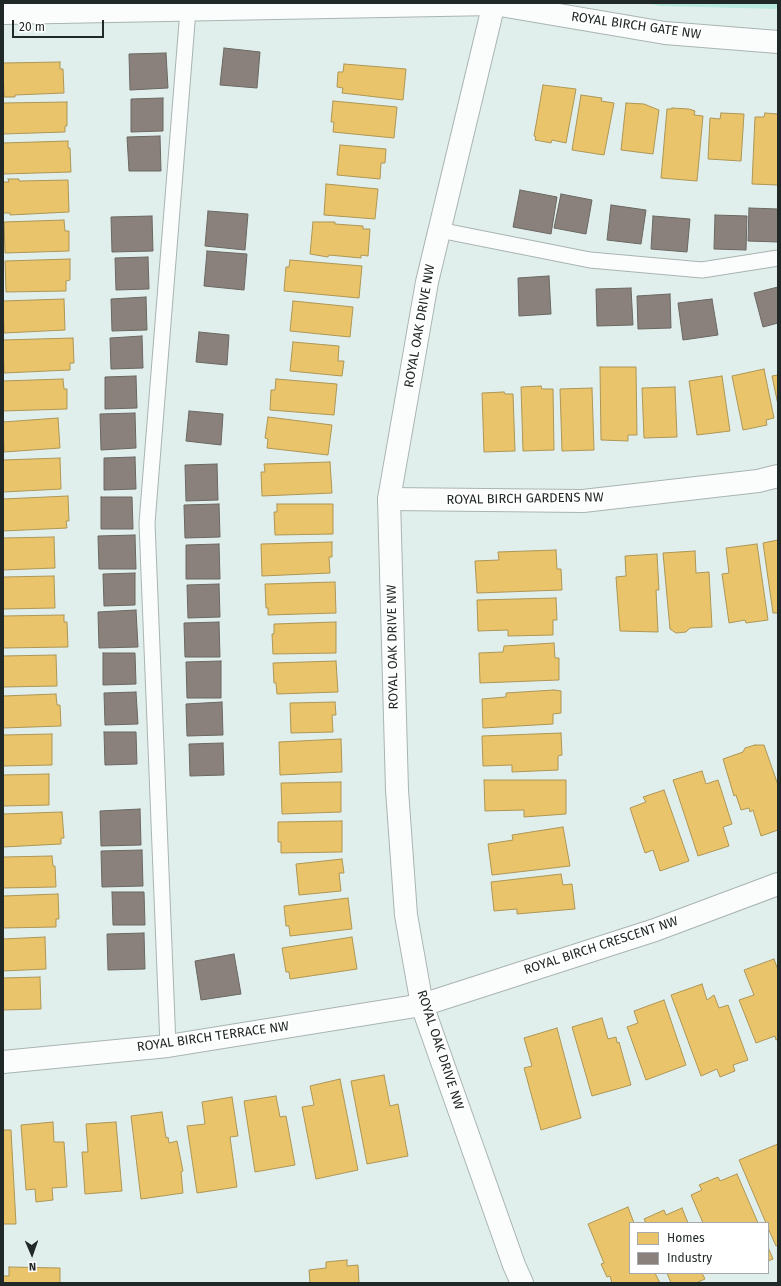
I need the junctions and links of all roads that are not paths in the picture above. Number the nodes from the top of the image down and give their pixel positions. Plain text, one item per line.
1 (494, 4) edge
2 (188, 10) junction
3 (3, 14) edge
4 (778, 42) edge
5 (439, 230) junction
6 (778, 258) edge
7 (778, 476) edge
8 (389, 499) junction
9 (778, 884) edge
10 (422, 1005) junction
11 (168, 1046) junction
12 (3, 1062) edge
13 (522, 1283) edge

1 - 2 street, ROYAL BIRCH GATE NW
1 - 4 street, ROYAL BIRCH GATE NW
1 - 5 street, ROYAL OAK DRIVE NW
2 - 3 street, ROYAL BIRCH GATE NW
2 - 11 lane
5 - 6 lane
5 - 8 street, ROYAL OAK DRIVE NW
7 - 8 street, ROYAL BIRCH GARDENS NW
8 - 10 street, ROYAL OAK DRIVE NW
9 - 10 street, ROYAL BIRCH CRESCENT NW
10 - 11 street, ROYAL BIRCH TERRACE NW
10 - 13 street, ROYAL OAK DRIVE NW
11 - 12 street, ROYAL BIRCH TERRACE NW

